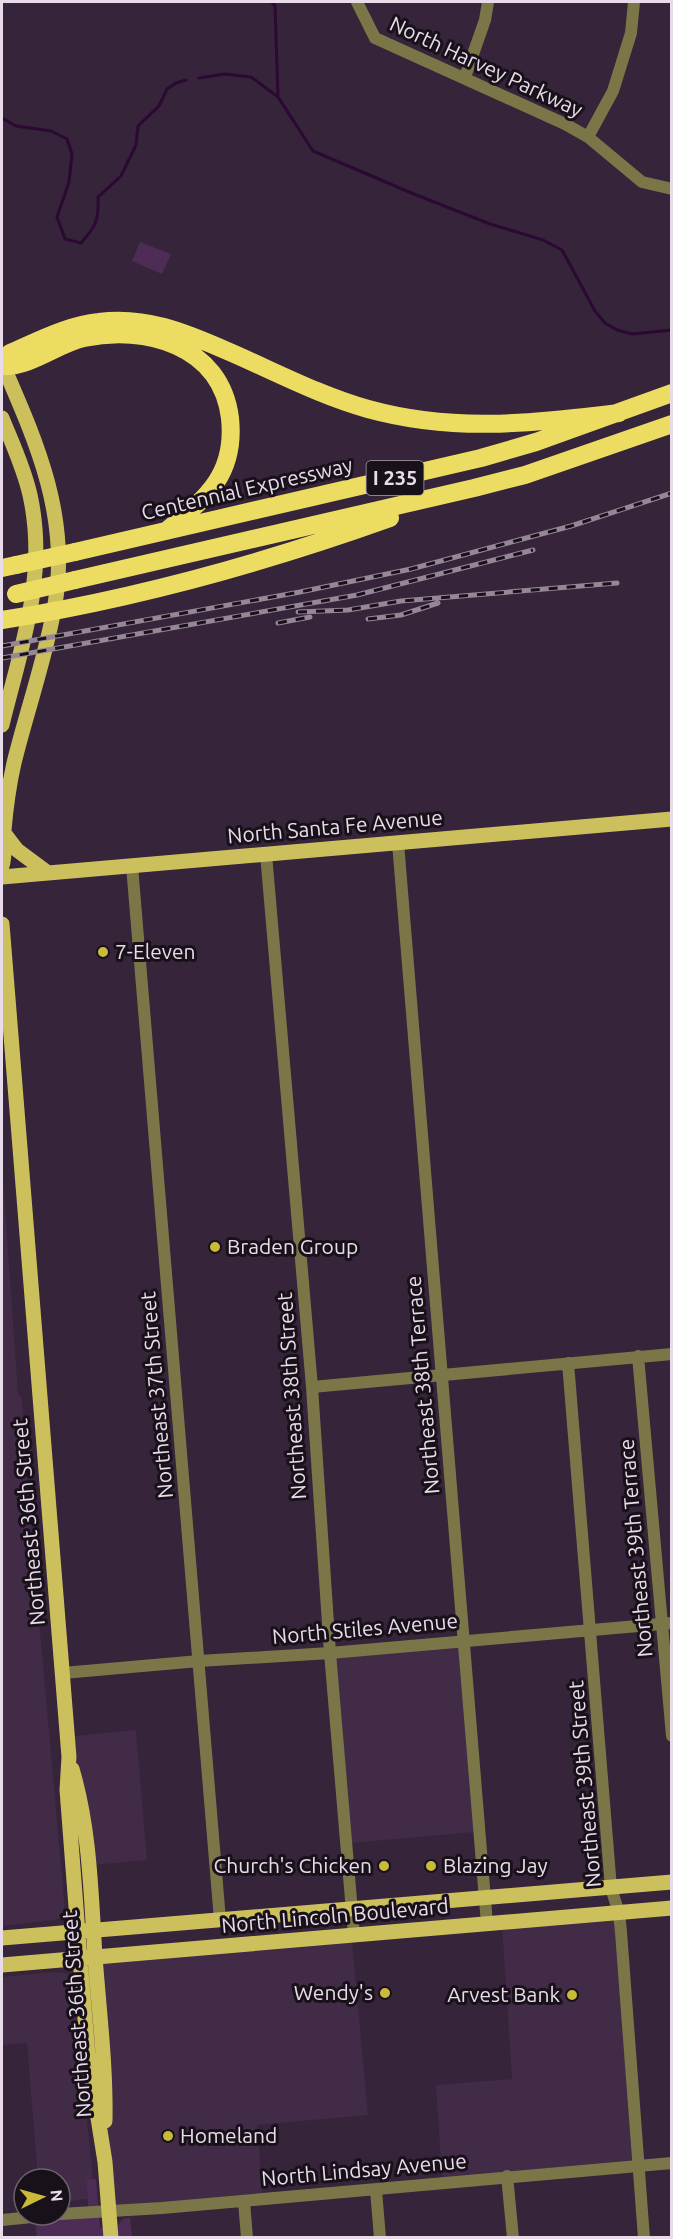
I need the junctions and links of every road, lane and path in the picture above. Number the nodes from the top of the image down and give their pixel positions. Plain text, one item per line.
1 (488, 2) edge
2 (634, 2) edge
3 (357, 3) edge
4 (465, 77) junction
5 (588, 137) junction
6 (672, 189) edge
7 (2, 365) edge
8 (672, 393) edge
9 (620, 413) junction
10 (2, 418) edge
11 (672, 424) edge
12 (474, 488) junction
13 (166, 531) junction
14 (9, 567) edge
15 (9, 596) edge
16 (53, 612) junction
17 (29, 616) junction
18 (2, 620) edge
19 (2, 725) edge
20 (672, 819) edge
21 (4, 833) junction
22 (398, 843) junction
23 (266, 854) junction
24 (2, 866) edge
25 (132, 866) junction
26 (48, 873) junction
27 (2, 877) edge
28 (2, 924) edge
29 (672, 1354) edge
30 (638, 1356) junction
31 (568, 1363) junction
32 (442, 1376) junction
33 (312, 1387) junction
34 (667, 1624) edge
35 (591, 1630) junction
36 (462, 1640) junction
37 (330, 1653) junction
38 (199, 1661) junction
39 (63, 1673) junction
40 (672, 1736) edge
41 (672, 1882) edge
42 (611, 1888) junction
43 (484, 1898) junction
44 (672, 1908) edge
45 (351, 1910) junction
46 (618, 1913) junction
47 (220, 1920) junction
48 (487, 1924) junction
49 (86, 1931) junction
50 (354, 1935) junction
51 (2, 1938) edge
52 (88, 1958) junction
53 (2, 1965) edge
54 (672, 2163) edge
55 (638, 2165) junction
56 (507, 2176) junction
57 (376, 2190) junction
58 (244, 2201) junction
59 (108, 2211) junction
60 (72, 2213) edge
61 (111, 2238) edge
62 (247, 2238) edge
63 (380, 2238) edge
64 (513, 2238) edge
65 (644, 2238) edge

1 - 4 street
2 - 5 street
3 - 4 street, North Harvey Parkway
4 - 5 street, North Harvey Parkway
5 - 6 street, North Harvey Parkway
7 - 9 highway
7 - 13 highway
7 - 16 main road
8 - 9 highway, Centennial Expressway / I 235
9 - 13 highway, Centennial Expressway / I 235
10 - 17 main road
11 - 12 highway, I 235
12 - 15 highway, I 235, bridge
12 - 16 highway
13 - 14 highway, Centennial Expressway / I 235, bridge
16 - 17 highway
16 - 21 main road
17 - 18 highway
17 - 19 main road
20 - 22 main road, North Santa Fe Avenue
21 - 24 main road
21 - 26 main road
22 - 23 main road, North Santa Fe Avenue
22 - 32 street, Northeast 38th Terrace
23 - 25 main road, North Santa Fe Avenue
23 - 33 street, Northeast 38th Street
25 - 26 main road, North Santa Fe Avenue
25 - 38 street, Northeast 37th Street
26 - 27 main road, North Santa Fe Avenue
28 - 39 main road, Northeast 36th Street
29 - 30 street
30 - 31 street
30 - 34 street, Northeast 39th Terrace
31 - 32 street
31 - 35 street, Northeast 39th Street
32 - 33 street
32 - 36 street, Northeast 38th Terrace
33 - 37 street, Northeast 38th Street
34 - 35 street, North Stiles Avenue
34 - 40 street, Northeast 39th Terrace
35 - 36 street, North Stiles Avenue
35 - 42 street, Northeast 39th Street
36 - 37 street, North Stiles Avenue
36 - 43 street, Northeast 38th Terrace
37 - 38 street, North Stiles Avenue
37 - 45 street, Northeast 38th Street
38 - 39 street, North Stiles Avenue
38 - 47 street, Northeast 37th Street
39 - 49 main road, Northeast 36th Street
41 - 42 main road, North Lincoln Boulevard
42 - 43 main road, North Lincoln Boulevard
42 - 46 street, Northeast 39th Street
43 - 45 main road, North Lincoln Boulevard
43 - 48 street, Northeast 38th Terrace
44 - 46 main road, North Lincoln Boulevard
45 - 47 main road, North Lincoln Boulevard
45 - 50 street, Northeast 38th Street
46 - 48 main road, North Lincoln Boulevard
46 - 55 street, Northeast 39th Street
47 - 49 main road, North Lincoln Boulevard
48 - 50 main road, North Lincoln Boulevard
49 - 51 main road, North Lincoln Boulevard
49 - 52 main road, Northeast 36th Street
50 - 52 main road, North Lincoln Boulevard
52 - 53 main road, North Lincoln Boulevard
52 - 59 main road, Northeast 36th Street
54 - 55 street, North Lindsay Avenue
55 - 56 street, North Lindsay Avenue
55 - 65 street, Northeast 39th Street
56 - 57 street, North Lindsay Avenue
56 - 64 street
57 - 58 street, North Lindsay Avenue
57 - 63 street
58 - 59 street, North Lindsay Avenue
58 - 62 street
59 - 60 street, North Lindsay Avenue
59 - 61 main road, Northeast 36th Street

